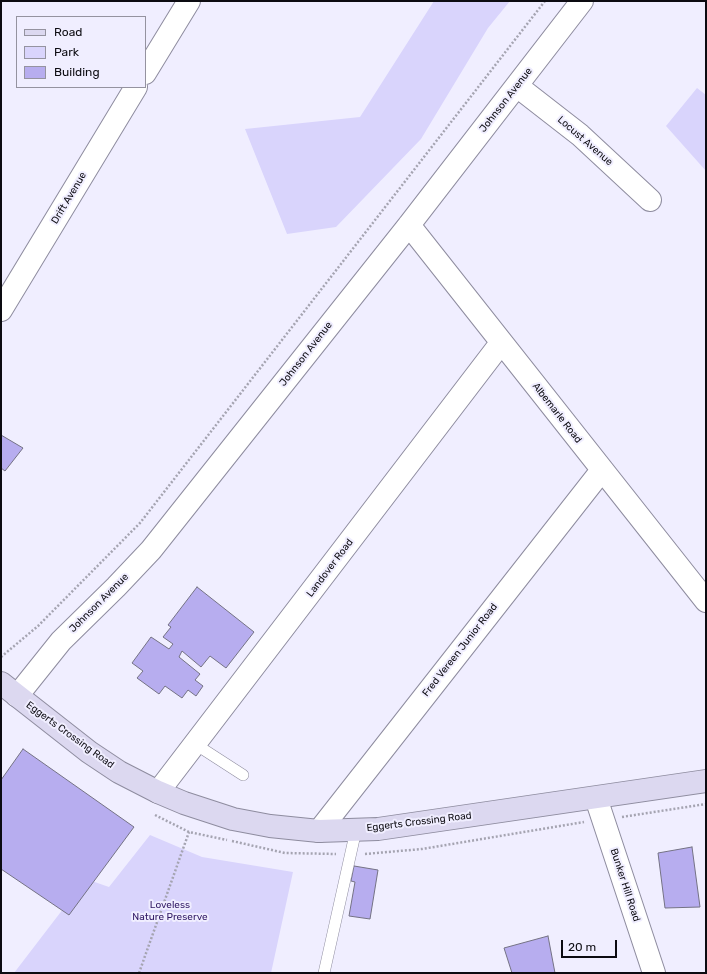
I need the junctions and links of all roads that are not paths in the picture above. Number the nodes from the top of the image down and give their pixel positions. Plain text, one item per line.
1 (189, 1) edge
2 (582, 1) edge
3 (146, 71) edge
4 (517, 86) junction
5 (135, 88) edge
6 (650, 200) dead end
7 (409, 225) junction
8 (1, 310) edge
9 (501, 343) junction
10 (602, 470) junction
11 (706, 601) edge
12 (9, 690) edge
13 (195, 744) junction
14 (243, 775) dead end
15 (706, 781) edge
16 (158, 792) junction
17 (596, 798) junction
18 (356, 830) junction
19 (319, 831) junction
20 (324, 973) edge
21 (654, 973) edge

1 - 3 street
2 - 4 street, Johnson Avenue
4 - 6 street, Locust Avenue
4 - 7 street, Johnson Avenue
5 - 8 street, Drift Avenue
7 - 9 street, Albemarle Road
7 - 12 street, Johnson Avenue
9 - 10 street, Albemarle Road
9 - 13 street, Landover Road
10 - 11 street, Albemarle Road
10 - 19 street, Fred Vereen Junior Road
12 - 16 street, Eggerts Crossing Road
13 - 14 lane
13 - 16 street, Landover Road
15 - 17 street, Eggerts Crossing Road
16 - 19 street, Eggerts Crossing Road
17 - 18 street, Eggerts Crossing Road
17 - 21 street, Bunker Hill Road
18 - 19 street, Eggerts Crossing Road
18 - 20 lane

